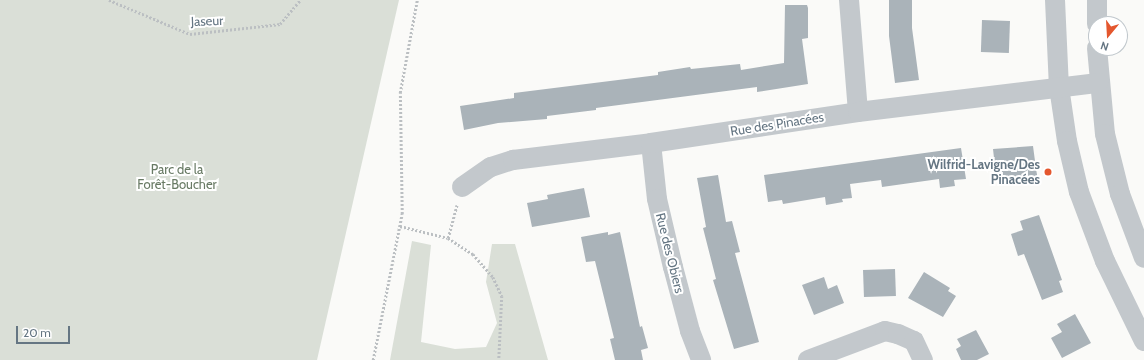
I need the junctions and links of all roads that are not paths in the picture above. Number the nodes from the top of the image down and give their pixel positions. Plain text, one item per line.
1 (849, 0) edge
2 (1055, 0) edge
3 (1097, 0) edge
4 (1096, 16) edge
5 (1097, 56) edge
6 (1098, 83) junction
7 (1059, 87) junction
8 (858, 112) junction
9 (650, 143) junction
10 (462, 187) road end
11 (1144, 258) edge
12 (1144, 340) edge
13 (701, 360) edge
14 (808, 360) edge
15 (923, 360) edge

1 - 8 street
2 - 7 street
3 - 4 street
5 - 6 street
6 - 7 street, Rue des Pinacées
6 - 11 street
7 - 8 street, Rue des Pinacées
7 - 12 street
8 - 9 street, Rue des Pinacées
9 - 10 street, Rue des Pinacées
9 - 13 street, Rue des Obiers
14 - 15 street

